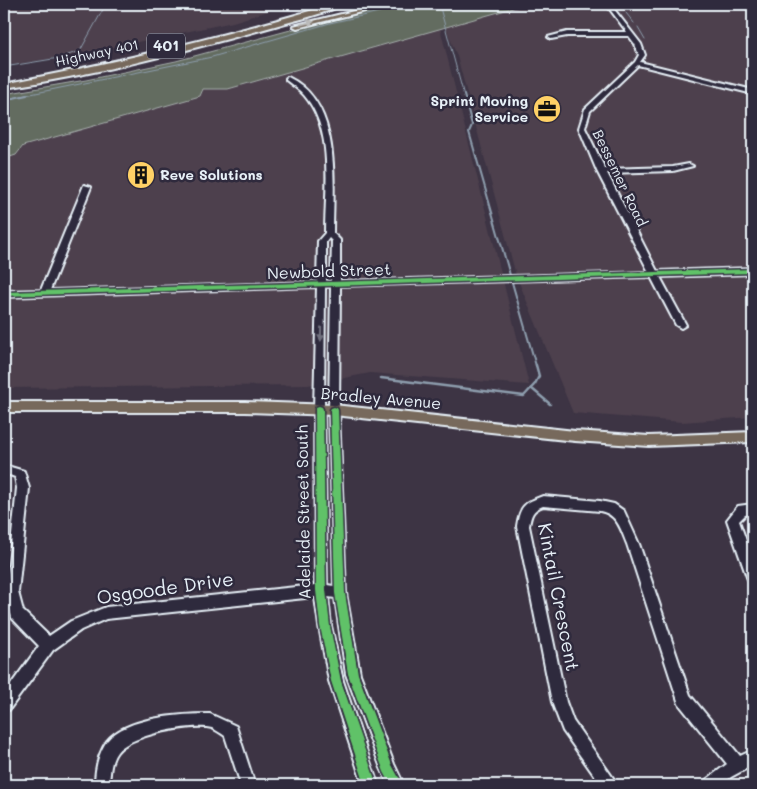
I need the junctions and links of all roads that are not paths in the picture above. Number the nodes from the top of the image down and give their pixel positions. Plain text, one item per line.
1 (326, 4) edge
2 (340, 4) edge
3 (390, 4) edge
4 (608, 4) edge
5 (276, 14) dead end
6 (630, 34) junction
7 (551, 37) dead end
8 (160, 48) junction
9 (637, 63) junction
10 (71, 74) junction
11 (4, 78) edge
12 (288, 79) dead end
13 (4, 86) edge
14 (753, 92) edge
15 (689, 166) dead end
16 (601, 171) junction
17 (87, 187) dead end
18 (329, 234) junction
19 (753, 271) edge
20 (654, 274) junction
21 (336, 285) junction
22 (322, 286) junction
23 (44, 293) junction
24 (4, 294) edge
25 (681, 325) dead end
26 (4, 407) edge
27 (319, 409) junction
28 (334, 410) junction
29 (753, 437) edge
30 (4, 469) edge
31 (753, 509) edge
32 (753, 577) edge
33 (321, 590) junction
34 (340, 593) junction
35 (48, 645) junction
36 (4, 704) edge
37 (753, 757) edge
38 (738, 766) junction
39 (102, 785) edge
40 (248, 785) edge
41 (371, 785) edge
42 (397, 785) edge
43 (610, 785) edge
44 (711, 785) edge

1 - 8 highway, Highway 401 / 401
2 - 10 highway, Highway 401 / 401
10 -> 3 highway
4 - 6 street
5 - 8 highway
6 - 7 street
6 - 9 street
8 - 11 highway, Highway 401 / 401
9 - 14 street
9 - 16 street, Bessemer Road
10 - 13 highway, Highway 401 / 401
12 - 18 street, Adelaide Street South
15 - 16 street
16 - 20 street, Bessemer Road
17 - 23 street
18 - 21 street, Adelaide Street South
18 - 22 street, Adelaide Street South
19 - 20 street, Newbold Street
20 - 21 street, Newbold Street
20 - 25 street, Bessemer Road
21 - 22 street, Newbold Street
21 - 28 street, Adelaide Street South
22 - 23 street, Newbold Street
22 -> 27 street, Adelaide Street South
23 - 24 street, Newbold Street
26 - 27 main road, Bradley Avenue
27 - 28 main road, Bradley Avenue
27 - 33 street, Adelaide Street South
28 - 29 main road, Bradley Avenue
28 - 34 street, Adelaide Street South
30 - 35 street
31 - 32 street
33 - 34 street, Osgoode Drive
33 - 35 street, Osgoode Drive
33 - 41 street, Adelaide Street South
34 - 42 street, Adelaide Street South
35 - 36 street, Osgoode Drive
37 - 38 street
38 - 43 street, Kintail Crescent
38 - 44 street
39 - 40 street

